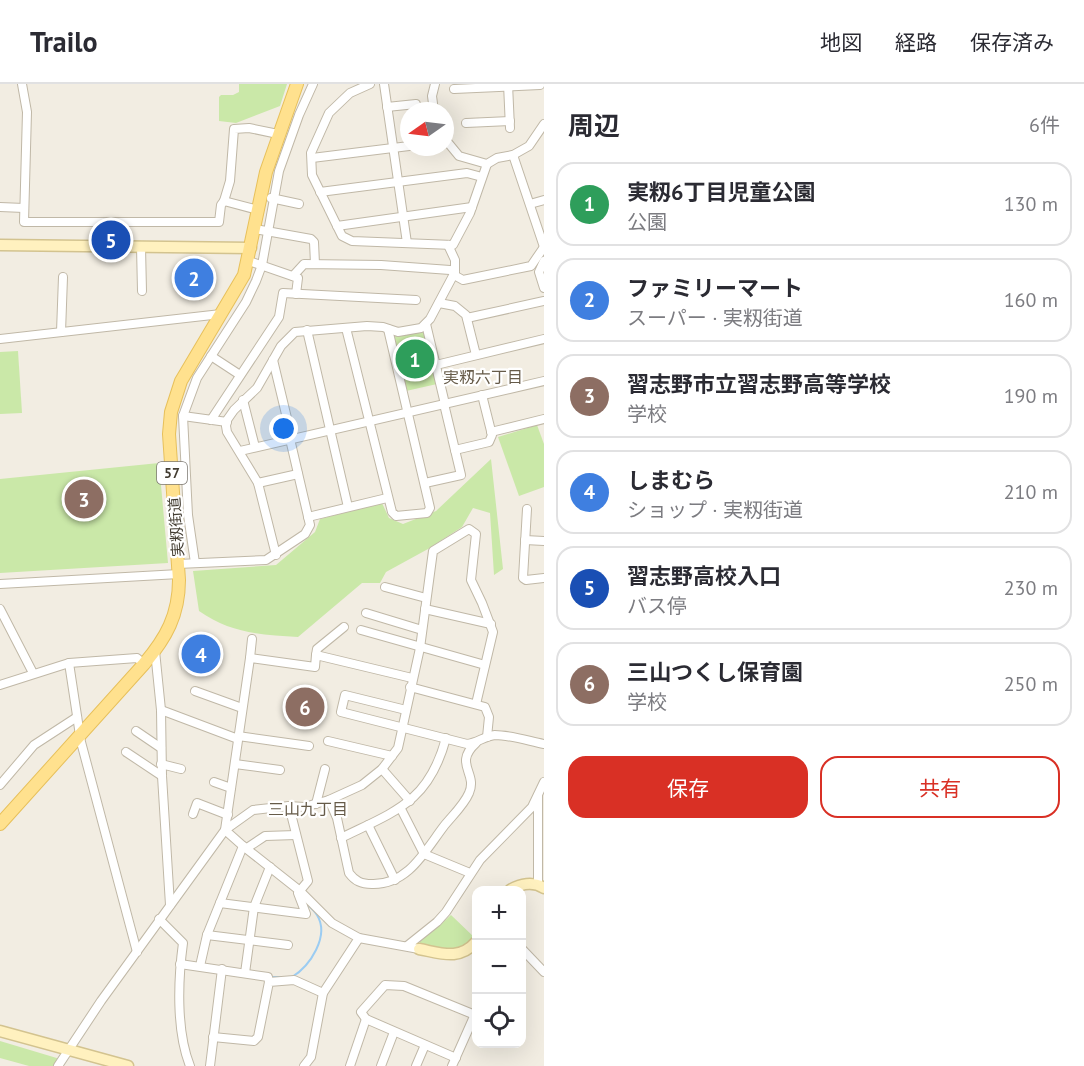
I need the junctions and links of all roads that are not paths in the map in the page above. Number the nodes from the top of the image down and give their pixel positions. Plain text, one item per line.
1 (22, 84) edge
2 (297, 84) edge
3 (313, 84) edge
4 (370, 84) edge
5 (384, 84) edge
6 (435, 84) edge
7 (508, 85) edge
8 (540, 85) edge
9 (454, 89) dead end
10 (433, 102) edge
11 (400, 106) edge
12 (387, 107) junction
13 (466, 123) dead end
14 (544, 124) edge
15 (278, 134) junction
16 (400, 147) edge
17 (393, 148) junction
18 (454, 150) edge
19 (513, 155) junction
20 (312, 158) junction
21 (487, 164) junction
22 (482, 177) junction
23 (398, 182) junction
24 (320, 192) junction
25 (267, 198) junction
26 (544, 200) edge
27 (224, 201) junction
28 (299, 204) dead end
29 (530, 204) junction
30 (0, 207) edge
31 (472, 207) junction
32 (24, 208) junction
33 (258, 210) junction
34 (403, 217) junction
35 (337, 226) junction
36 (255, 229) junction
37 (268, 231) junction
38 (407, 243) junction
39 (0, 245) edge
40 (447, 245) junction
41 (141, 247) junction
42 (544, 247) edge
43 (251, 248) junction
44 (249, 261) junction
45 (539, 263) edge
46 (315, 264) junction
47 (262, 265) junction
48 (455, 273) junction
49 (293, 276) junction
50 (63, 277) dead end
51 (544, 288) edge
52 (142, 291) dead end
53 (296, 294) junction
54 (416, 300) dead end
55 (544, 301) edge
56 (439, 303) junction
57 (220, 314) junction
58 (467, 318) junction
59 (426, 324) junction
60 (346, 328) junction
61 (388, 329) junction
62 (307, 330) junction
63 (61, 332) junction
64 (0, 339) edge
65 (544, 339) edge
66 (476, 355) junction
67 (211, 356) junction
68 (273, 360) junction
69 (436, 365) junction
70 (240, 375) junction
71 (544, 381) edge
72 (482, 395) junction
73 (243, 400) junction
74 (445, 404) junction
75 (408, 412) junction
76 (183, 416) junction
77 (544, 419) edge
78 (211, 420) junction
79 (369, 421) junction
80 (227, 422) junction
81 (330, 430) junction
82 (491, 432) junction
83 (291, 439) junction
84 (255, 447) junction
85 (455, 450) junction
86 (240, 451) junction
87 (298, 474) junction
88 (258, 483) junction
89 (424, 483) junction
90 (387, 498) junction
91 (348, 507) junction
92 (527, 509) dead end
93 (308, 517) junction
94 (525, 540) junction
95 (544, 541) edge
96 (276, 555) junction
97 (195, 563) junction
98 (178, 569) junction
99 (544, 578) edge
100 (0, 584) edge
101 (385, 587) dead end
102 (426, 598) junction
103 (0, 609) edge
104 (425, 609) junction
105 (366, 613) dead end
106 (491, 624) junction
107 (344, 627) dead end
108 (360, 630) dead end
109 (422, 630) junction
110 (252, 639) dead end
111 (420, 648) junction
112 (155, 651) junction
113 (316, 655) junction
114 (250, 658) junction
115 (69, 663) junction
116 (144, 664) junction
117 (485, 665) junction
118 (33, 673) junction
119 (412, 678) junction
120 (0, 685) edge
121 (410, 687) junction
122 (195, 692) dead end
123 (476, 704) junction
124 (242, 708) junction
125 (161, 710) junction
126 (406, 711) junction
127 (77, 717) junction
128 (403, 728) junction
129 (136, 731) dead end
130 (80, 736) junction
131 (488, 737) junction
132 (238, 738) junction
133 (446, 738) junction
134 (328, 741) dead end
135 (476, 743) junction
136 (544, 744) edge
137 (309, 746) dead end
138 (161, 748) junction
139 (126, 752) dead end
140 (392, 756) junction
141 (161, 764) junction
142 (235, 764) junction
143 (181, 769) dead end
144 (325, 769) dead end
145 (382, 769) junction
146 (280, 770) dead end
147 (162, 776) junction
148 (214, 782) dead end
149 (544, 782) edge
150 (0, 785) edge
151 (231, 788) junction
152 (538, 796) junction
153 (330, 800) junction
154 (410, 801) junction
155 (316, 804) junction
156 (289, 806) junction
157 (400, 809) junction
158 (193, 814) dead end
159 (228, 814) junction
160 (0, 824) edge
161 (368, 825) junction
162 (225, 830) junction
163 (296, 835) junction
164 (341, 838) junction
165 (245, 847) junction
166 (424, 854) junction
167 (270, 867) junction
168 (470, 873) junction
169 (395, 880) junction
170 (521, 886) edge
171 (541, 886) edge
172 (300, 891) junction
173 (220, 903) junction
174 (170, 905) junction
175 (254, 908) junction
176 (159, 919) junction
177 (207, 935) junction
178 (359, 938) junction
179 (250, 940) junction
180 (288, 945) dead end
181 (407, 946) junction
182 (472, 946) edge
183 (419, 949) joint
184 (137, 952) junction
185 (526, 953) edge
186 (180, 964) junction
187 (200, 966) junction
188 (222, 969) junction
189 (544, 972) edge
190 (245, 973) junction
191 (269, 982) junction
192 (323, 993) junction
193 (472, 1012) edge
194 (366, 1019) junction
195 (472, 1022) edge
196 (0, 1031) edge
197 (394, 1032) junction
198 (213, 1037) junction
199 (425, 1045) junction
200 (68, 1050) junction
201 (456, 1058) junction
202 (58, 1066) edge
203 (128, 1066) edge
204 (190, 1066) edge
205 (210, 1066) edge
206 (303, 1066) edge
207 (350, 1066) edge
208 (381, 1066) edge
209 (416, 1066) edge
210 (452, 1066) edge

1 - 32 street
2 - 15 main road, 実籾街道 / 57
3 - 25 street
4 - 20 street
5 - 12 street
6 - 10 street
7 - 8 street
7 - 9 street
7 - 13 street
11 - 12 street
12 - 17 street
14 - 19 street
15 - 25 main road, 実籾街道 / 57
15 - 27 street
16 - 17 street
17 - 20 street
17 - 23 street
18 - 21 street
19 - 21 street
19 - 29 street
20 - 24 street
21 - 22 street
22 - 23 street
22 - 31 street
23 - 24 street
23 - 34 street
24 - 35 street
25 - 28 street
25 - 33 main road, 実籾街道 / 57
25 - 37 street
26 - 29 street
27 - 32 street
27 - 33 street
29 - 42 street
30 - 32 street
31 - 34 street
31 - 40 street
33 - 36 main road, 実籾街道 / 57
34 - 35 street
34 - 38 street
35 - 38 street
36 - 37 street
36 - 43 main road, 実籾街道 / 57
37 - 46 street
37 - 47 street
38 - 40 street
39 - 41 street
40 - 48 street
41 - 43 street
41 - 52 street
42 - 45 street
43 - 44 main road, 実籾街道 / 57
44 - 47 street
44 - 57 main road, 実籾街道 / 57
45 - 48 street
45 - 51 street
46 - 48 street
46 - 49 street
47 - 49 street
47 - 67 street
48 - 56 street
49 - 53 street
50 - 63 street
53 - 54 street
53 - 70 street
55 - 58 street
56 - 58 street
56 - 59 street
57 - 63 street
57 - 98 main road, 実籾街道 / 57
58 - 66 street
59 - 61 street
59 - 69 street
60 - 61 street
60 - 62 street
60 - 79 street
61 - 75 street
62 - 68 street
62 - 81 street
63 - 64 street
65 - 66 street
66 - 69 street
67 - 70 street
67 - 76 street
68 - 73 street
68 - 83 street
69 - 74 street
70 - 78 street
71 - 72 street
72 - 74 street
72 - 82 street
73 - 80 street
73 - 84 street
74 - 75 street
74 - 85 street
75 - 79 street
75 - 89 street
76 - 78 street
76 - 97 street
77 - 82 street
78 - 80 street
79 - 81 street
79 - 90 street
80 - 86 street
81 - 83 street
81 - 91 street
82 - 85 street
83 - 84 street
83 - 87 street
84 - 86 street
85 - 89 street
86 - 88 street
87 - 88 street
87 - 93 street
88 - 96 street
89 - 90 street
90 - 91 street
91 - 93 street
92 - 94 street
93 - 96 street
94 - 95 street
94 - 99 street
96 - 97 street
97 - 98 street
98 - 100 street
98 - 112 main road, 実籾街道 / 57
101 - 102 street
102 - 104 street
102 - 106 street
103 - 118 street
104 - 106 street
104 - 109 street
105 - 109 street
106 - 117 street
107 - 113 street
108 - 111 street
109 - 111 street
110 - 114 street
111 - 117 street
111 - 119 street
112 - 116 main road, 実籾街道 / 57
112 - 125 street
113 - 114 street
113 - 119 street
114 - 124 street
115 - 116 street
115 - 118 street
115 - 127 street
116 - 130 main road, 実籾街道 / 57
117 - 123 street
118 - 120 street
119 - 121 street
121 - 123 street
121 - 126 street
122 - 124 street
123 - 131 street
124 - 132 street
125 - 132 street
125 - 138 street
126 - 128 street
126 - 128 street
127 - 130 street
127 - 150 street
128 - 133 street
128 - 140 street
129 - 138 street
130 - 160 main road, 実籾街道 / 57
130 - 184 street
131 - 135 street
131 - 136 street
132 - 137 street
132 - 142 street
133 - 135 street
133 - 154 street
134 - 140 street
135 - 166 street
138 - 141 street
139 - 147 street
140 - 145 street
141 - 143 street
141 - 147 street
142 - 146 street
142 - 151 street
144 - 155 street
145 - 153 street
145 - 154 street
147 - 174 street
148 - 151 street
149 - 152 street
151 - 159 street
152 - 168 street
152 - 171 street
153 - 155 street
153 - 164 street
154 - 157 street
155 - 156 street
156 - 162 street
156 - 163 street
157 - 161 street
157 - 166 street
158 - 159 street
159 - 162 street
161 - 164 street
161 - 169 street
162 - 165 street
162 - 174 street
163 - 165 street
163 - 172 street
164 - 169 street
165 - 167 street
165 - 173 street
166 - 168 street
166 - 169 street
167 - 172 street
167 - 175 street
168 - 181 street
170 - 171 street
172 - 175 street
172 - 178 street
173 - 175 street
173 - 177 street
174 - 176 street
175 - 179 street
176 - 184 street
176 - 186 street
177 - 179 street
177 - 187 street
178 - 181 street
178 - 192 street
179 - 180 street
179 - 190 street
181 - 183 street
182 - 183 street
184 - 200 street
185 - 189 street
186 - 187 street
186 - 204 street
187 - 188 street
188 - 190 street
188 - 198 street
190 - 191 street
191 - 192 street
191 - 198 street
192 - 206 street
193 - 194 street
194 - 197 street
194 - 207 street
195 - 201 street
196 - 200 street
197 - 199 street
197 - 208 street
198 - 205 street
199 - 201 street
199 - 209 street
200 - 202 street
200 - 203 street
201 - 210 street

